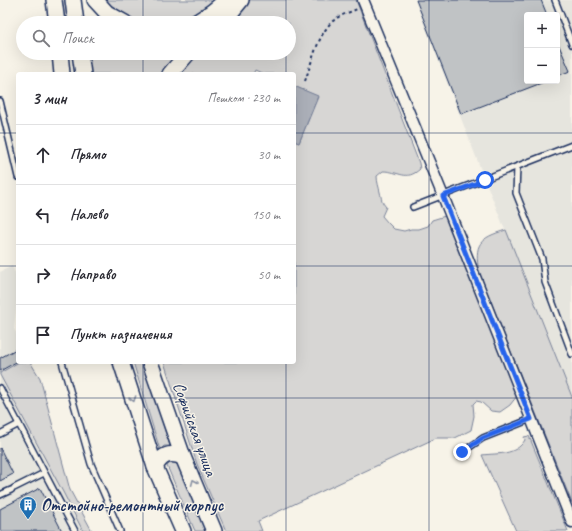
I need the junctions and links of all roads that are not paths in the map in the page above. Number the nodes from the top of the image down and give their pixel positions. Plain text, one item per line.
1 (54, 0) edge
2 (73, 0) edge
3 (95, 0) edge
4 (225, 0) edge
5 (241, 0) edge
6 (555, 0) edge
7 (364, 3) edge
8 (56, 16) edge
9 (75, 16) edge
10 (112, 16) edge
11 (207, 16) edge
12 (227, 16) edge
13 (572, 44) edge
14 (61, 60) edge
15 (81, 60) edge
16 (182, 60) edge
17 (62, 72) edge
18 (83, 72) edge
19 (172, 72) edge
20 (0, 101) edge
21 (572, 145) edge
22 (517, 167) junction
23 (16, 169) edge
24 (443, 196) junction
25 (413, 207) dead end
26 (572, 354) edge
27 (63, 364) edge
28 (122, 364) edge
29 (151, 364) edge
30 (0, 388) edge
31 (531, 419) junction
32 (19, 424) junction
33 (0, 434) edge
34 (462, 452) dead end
35 (183, 456) junction
36 (155, 466) junction
37 (44, 473) junction
38 (0, 495) edge
39 (572, 522) edge
40 (75, 531) edge
41 (120, 531) edge
42 (183, 531) edge
43 (214, 531) edge

1 - 8 main road
2 - 9 main road
3 - 10 main road
4 - 11 main road
5 - 12 main road
6 - 13 lane
7 - 24 street
14 - 17 main road
15 - 18 main road
16 - 19 main road
20 - 23 lane
21 - 22 lane
22 - 24 lane
22 - 26 lane
24 - 25 lane
24 - 31 street
27 - 41 lane
28 -> 36 main road
29 - 35 main road, Софийская улица
30 - 32 lane
31 - 34 lane
31 - 39 street
32 - 33 lane
32 - 37 lane
35 - 36 main road
43 -> 35 main road, Софийская улица
36 - 42 main road
37 - 38 lane
37 - 40 lane

